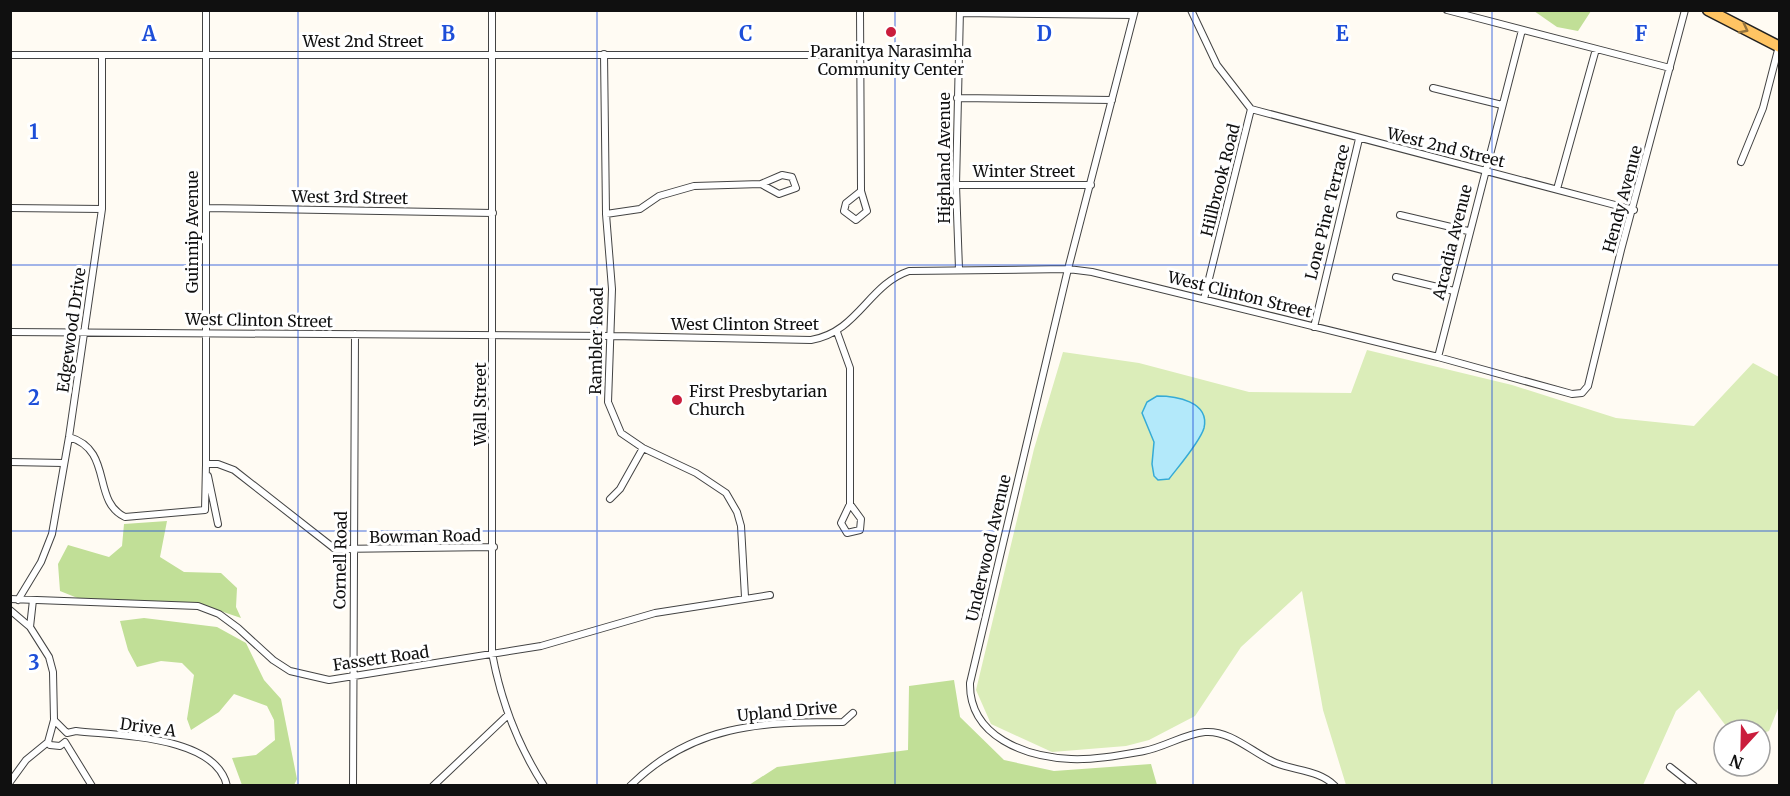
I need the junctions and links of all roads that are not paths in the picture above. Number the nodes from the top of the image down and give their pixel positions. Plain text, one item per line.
1 (206, 10) edge
2 (492, 10) edge
3 (860, 10) edge
4 (1191, 10) edge
5 (1446, 10) edge
6 (1685, 10) edge
7 (1708, 10) edge
8 (960, 12) edge
9 (1134, 13) edge
10 (1522, 30) junction
11 (1779, 46) edge
12 (1596, 49) junction
13 (492, 54) junction
14 (604, 54) junction
15 (10, 55) edge
16 (859, 55) junction
17 (102, 56) junction
18 (206, 56) junction
19 (1670, 68) junction
20 (1433, 88) dead end
21 (957, 98) junction
22 (1112, 100) junction
23 (1502, 105) junction
24 (1251, 109) junction
25 (1359, 139) junction
26 (1741, 162) dead end
27 (1484, 170) junction
28 (761, 184) junction
29 (956, 185) junction
30 (1091, 185) junction
31 (1557, 189) junction
32 (861, 191) junction
33 (10, 208) edge
34 (206, 208) junction
35 (102, 209) junction
36 (1634, 210) junction
37 (493, 213) junction
38 (606, 214) junction
39 (1400, 215) dead end
40 (1468, 231) junction
41 (959, 269) junction
42 (1068, 270) junction
43 (1396, 277) dead end
44 (1454, 291) junction
45 (1204, 299) junction
46 (1314, 327) junction
47 (10, 332) edge
48 (206, 332) junction
49 (837, 332) junction
50 (85, 333) junction
51 (355, 334) junction
52 (494, 336) junction
53 (612, 336) junction
54 (1438, 357) junction
55 (1582, 393) joint
56 (69, 437) junction
57 (643, 448) junction
58 (10, 462) edge
59 (63, 463) junction
60 (206, 464) junction
61 (610, 499) dead end
62 (850, 504) junction
63 (218, 524) dead end
64 (494, 547) junction
65 (354, 551) junction
66 (770, 595) dead end
67 (745, 597) junction
68 (10, 599) edge
69 (18, 600) junction
70 (33, 600) junction
71 (10, 609) edge
72 (30, 627) junction
73 (492, 653) junction
74 (352, 677) junction
75 (853, 713) dead end
76 (508, 715) junction
77 (54, 720) junction
78 (67, 733) junction
79 (48, 742) junction
80 (65, 742) junction
81 (1670, 767) dead end
82 (10, 783) edge
83 (542, 785) edge
84 (92, 786) edge
85 (227, 786) edge
86 (353, 786) edge
87 (433, 786) edge
88 (630, 786) edge
89 (1335, 786) edge
90 (1694, 786) edge

1 - 18 street, Guinnip Avenue
2 - 13 street, Wall Street
3 - 16 street
4 - 24 street, Hillbrook Road
5 - 10 street
6 - 19 street, Hendy Avenue
7 -> 11 main road
8 - 9 street
8 - 21 street, Highland Avenue
9 - 22 street, Underwood Avenue
10 - 12 street
10 - 23 street, Arcadia Avenue
11 - 26 street
12 - 19 street
12 - 31 street
13 - 14 street, West 2nd Street
13 - 18 street, West 2nd Street
13 - 37 street, Wall Street
14 - 16 street, West 2nd Street
14 - 38 street, Rambler Road
15 - 17 street, West 2nd Street
16 - 32 street
17 - 18 street, West 2nd Street
17 - 35 street, Edgewood Drive
18 - 34 street, Guinnip Avenue
19 - 36 street, Hendy Avenue
20 - 23 street
21 - 22 street
21 - 29 street, Highland Avenue
22 - 30 street, Underwood Avenue
23 - 27 street, Arcadia Avenue
24 - 25 street, West 2nd Street
24 - 45 street, Hillbrook Road
25 - 27 street, West 2nd Street
25 - 46 street, Lone Pine Terrace
27 - 31 street, West 2nd Street
27 - 40 street, Arcadia Avenue
28 - 28 street
28 - 38 street
29 - 30 street, Winter Street
29 - 41 street, Highland Avenue
30 - 42 street, Underwood Avenue
31 - 36 street, West 2nd Street
32 - 32 street
33 - 35 street
34 - 37 street, West 3rd Street
34 - 48 street, Guinnip Avenue
35 - 50 street, Edgewood Drive
36 - 55 street, Hendy Avenue
37 - 52 street, Wall Street
38 - 53 street, Rambler Road
39 - 40 street
40 - 44 street, Arcadia Avenue
41 - 42 street, West Clinton Street
41 - 49 street, West Clinton Street
42 - 45 street, West Clinton Street
42 - 89 street, Underwood Avenue
43 - 44 street
44 - 54 street, Arcadia Avenue
45 - 46 street, West Clinton Street
46 - 54 street, West Clinton Street
47 - 50 street, West Clinton Street
48 - 50 street, West Clinton Street
48 - 51 street, West Clinton Street
48 - 60 street, Guinnip Avenue
49 - 53 street, West Clinton Street
49 - 62 street
50 - 56 street, Edgewood Drive
51 - 52 street, West Clinton Street
51 - 65 street, Cornell Road
52 - 53 street, West Clinton Street
52 - 64 street, Wall Street
53 - 57 street, Rambler Road
54 - 55 street, West Clinton Street
56 - 59 street, Edgewood Drive
56 - 60 street
57 - 61 street
57 - 67 street, Rambler Road
58 - 59 street
59 - 69 street, Edgewood Drive
60 - 63 street, Guinnip Avenue
60 - 65 street, Bowman Road
62 - 62 street
64 - 65 street, Bowman Road
64 - 73 street, Wall Street
65 - 74 street, Cornell Road
66 - 67 street, Fassett Road
67 - 73 street, Fassett Road
68 - 69 street, Fassett Road
69 - 70 street, Fassett Road
70 - 72 street
70 - 74 street, Fassett Road
71 - 72 street
72 - 77 street
73 - 74 street, Fassett Road
73 - 76 street, Wall Street
74 - 86 street, Cornell Road
75 - 88 street, Upland Drive
76 - 83 street, Wall Street
76 - 87 street
77 - 78 street
77 - 79 street
78 - 80 street
78 - 85 street, Drive A
79 - 80 street
79 - 82 street
80 - 84 street
81 - 90 street

